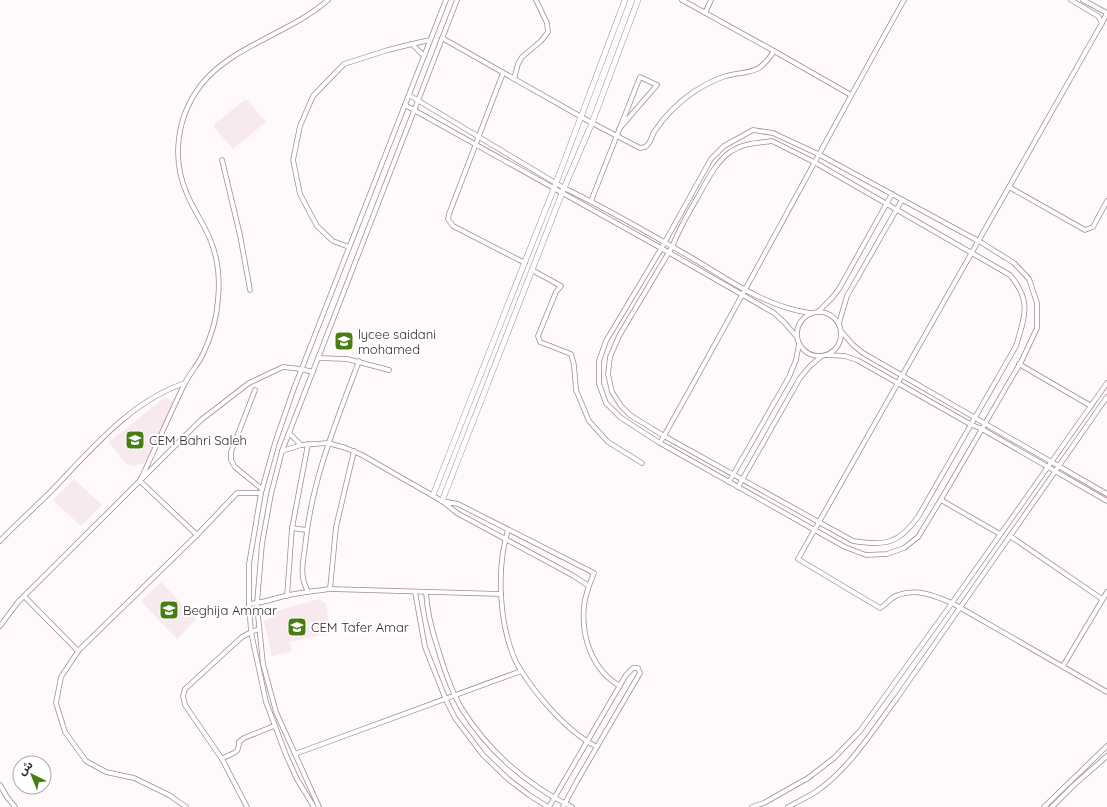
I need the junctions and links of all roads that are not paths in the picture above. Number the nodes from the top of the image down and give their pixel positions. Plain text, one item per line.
1 (328, 0) edge
2 (446, 0) edge
3 (457, 0) edge
4 (536, 0) edge
5 (625, 0) edge
6 (638, 0) edge
7 (682, 0) edge
8 (711, 0) edge
9 (904, 0) edge
10 (1071, 0) edge
11 (1083, 0) edge
12 (705, 13) junction
13 (1102, 23) junction
14 (442, 38) junction
15 (430, 40) junction
16 (412, 44) junction
17 (774, 51) junction
18 (424, 56) junction
19 (503, 73) junction
20 (514, 79) junction
21 (851, 95) junction
22 (409, 96) junction
23 (418, 101) junction
24 (405, 105) junction
25 (415, 109) junction
26 (581, 116) junction
27 (592, 123) junction
28 (619, 129) junction
29 (617, 135) junction
30 (478, 137) junction
31 (475, 144) junction
32 (818, 154) junction
33 (222, 160) dead end
34 (814, 162) junction
35 (556, 183) junction
36 (1009, 187) junction
37 (564, 188) junction
38 (554, 189) junction
39 (562, 193) junction
40 (892, 194) junction
41 (902, 200) junction
42 (591, 201) junction
43 (1107, 201) edge
44 (887, 204) junction
45 (896, 209) junction
46 (664, 242) junction
47 (978, 242) junction
48 (349, 247) junction
49 (672, 247) junction
50 (661, 248) junction
51 (668, 252) junction
52 (972, 253) junction
53 (524, 264) junction
54 (532, 270) junction
55 (250, 290) dead end
56 (746, 290) junction
57 (743, 295) junction
58 (819, 311) junction
59 (810, 313) junction
60 (839, 323) junction
61 (841, 331) junction
62 (796, 336) junction
63 (799, 344) junction
64 (825, 355) junction
65 (318, 358) junction
66 (358, 361) junction
67 (1019, 364) junction
68 (301, 369) junction
69 (389, 370) dead end
70 (312, 372) junction
71 (902, 375) junction
72 (185, 383) junction
73 (898, 383) junction
74 (1107, 383) edge
75 (255, 390) dead end
76 (1107, 397) edge
77 (1091, 406) junction
78 (975, 417) junction
79 (986, 423) junction
80 (970, 424) junction
81 (982, 429) junction
82 (289, 433) junction
83 (664, 436) junction
84 (328, 443) junction
85 (660, 443) junction
86 (308, 444) junction
87 (301, 445) junction
88 (282, 451) junction
89 (354, 451) junction
90 (1051, 461) junction
91 (642, 462) dead end
92 (1059, 466) junction
93 (1047, 467) junction
94 (1055, 471) junction
95 (734, 475) junction
96 (742, 480) junction
97 (140, 481) junction
98 (729, 482) junction
99 (738, 487) junction
100 (261, 491) junction
101 (1107, 494) edge
102 (433, 495) junction
103 (941, 500) junction
104 (442, 501) junction
105 (1107, 501) edge
106 (819, 522) junction
107 (292, 528) junction
108 (306, 530) junction
109 (508, 530) junction
110 (815, 530) junction
111 (1000, 534) junction
112 (197, 535) junction
113 (1010, 536) junction
114 (505, 539) junction
115 (0, 541) edge
116 (589, 586) junction
117 (330, 589) junction
118 (308, 592) junction
119 (416, 592) junction
120 (426, 592) junction
121 (1107, 592) edge
122 (501, 594) junction
123 (24, 596) junction
124 (287, 596) junction
125 (1102, 600) junction
126 (257, 603) junction
127 (952, 603) junction
128 (249, 604) junction
129 (960, 608) junction
130 (0, 626) edge
131 (259, 629) junction
132 (251, 632) junction
133 (78, 651) junction
134 (1063, 666) junction
135 (521, 671) junction
136 (620, 686) junction
137 (1107, 692) edge
138 (456, 696) junction
139 (446, 700) junction
140 (274, 726) junction
141 (587, 742) junction
142 (1107, 746) edge
143 (597, 747) junction
144 (295, 754) junction
145 (1107, 756) edge
146 (222, 759) junction
147 (0, 785) edge
148 (555, 798) junction
149 (564, 805) edge
150 (15, 807) edge
151 (186, 807) edge
152 (246, 807) edge
153 (314, 807) edge
154 (319, 807) edge
155 (549, 807) edge
156 (572, 807) edge
157 (752, 807) edge
158 (788, 807) edge
159 (1044, 807) edge
160 (1052, 807) edge

1 - 72 street
2 - 15 street
3 - 14 street
4 - 20 street
5 - 26 street
6 - 27 street
7 - 12 street
8 - 12 street
9 - 21 street
10 - 13 street
11 - 13 street
12 - 17 street
13 - 36 street
14 - 19 street
14 - 23 street
15 - 16 street
15 - 18 street
16 - 18 street
16 - 48 street
17 - 21 street
17 - 29 street
18 - 22 street
19 - 20 street
19 - 30 street
20 - 26 street
21 - 32 street
22 - 23 street
22 - 24 street
23 - 25 street
23 - 30 street
24 - 25 street
24 - 48 street
25 - 31 street
25 - 65 street
26 - 27 street
26 - 35 street
27 - 29 street
27 - 37 street
28 - 28 street
28 - 29 street
29 - 42 street
30 - 31 street
30 - 35 street
31 - 38 street
31 - 53 street
32 - 34 street
32 - 40 street
32 - 46 street
33 - 55 street
34 - 44 street
34 - 49 street
34 - 56 street
35 - 37 street
35 - 38 street
36 - 43 street
36 - 47 street
37 - 39 street
37 - 42 street
38 - 39 street
38 - 53 street
39 - 50 street
39 - 54 street
40 - 41 street
40 - 44 street
41 - 45 street
41 - 47 street
42 - 46 street
44 - 45 street
44 - 58 street
45 - 52 street
45 - 60 street
46 - 49 street
46 - 50 street
47 - 52 street
47 - 67 street
48 - 68 street
49 - 51 street
49 - 56 street
50 - 51 street
50 - 85 street
51 - 57 street
51 - 83 street
52 - 71 street
52 - 78 street
53 - 102 street
54 - 91 street
54 - 104 street
56 - 57 street
56 - 59 street
57 - 62 street
57 - 83 street
58 - 59 street
58 - 60 street
59 - 62 street
60 - 61 street
61 - 64 street
61 - 71 street
62 - 63 street
63 - 64 street
63 - 95 street
64 - 73 street
64 - 96 street
65 - 66 street
65 - 70 street
66 - 69 street
66 - 84 street
67 - 77 street
67 - 79 street
68 - 70 street
68 - 97 street
68 - 100 street
70 - 82 street
71 - 73 street
71 - 78 street
72 - 97 street
72 - 115 street
73 - 80 street
73 - 106 street
74 - 77 street
75 - 100 street
76 - 92 street
77 - 90 street
78 - 79 street
78 - 80 street
79 - 81 street
79 - 90 street
80 - 81 street
80 - 106 street
81 - 93 street
81 - 103 street
82 - 87 street
82 - 88 street
83 - 85 street
83 - 95 street
84 - 86 street
84 - 89 street
84 - 108 street
85 - 98 street
86 - 87 street
86 - 107 street
87 - 88 street
88 - 126 street
89 - 102 street
89 - 117 street
90 - 92 street
90 - 93 street
92 - 94 street
92 - 101 street
93 - 94 street
93 - 111 street
94 - 105 street
94 - 113 street
95 - 96 street
95 - 98 street
96 - 99 street
96 - 106 street
97 - 112 street
97 - 123 street
98 - 99 street
99 - 110 street
100 - 112 street
100 - 128 street
102 - 104 street
103 - 110 street
103 - 111 street
104 - 109 street
104 - 114 street
106 - 110 street
107 - 108 street
107 - 124 street
108 - 118 street
109 - 114 street
109 - 116 street
110 - 127 street
111 - 127 street
112 - 133 street
113 - 125 street
113 - 129 street
114 - 116 street
114 - 122 street
116 - 136 street
117 - 118 street
117 - 119 street
118 - 124 street
119 - 120 street
119 - 139 street
120 - 122 street
120 - 138 street
121 - 125 street
122 - 135 street
123 - 130 street
123 - 133 street
124 - 126 street
125 - 134 street
126 - 128 street
126 - 131 street
127 - 129 street
127 - 157 street
128 - 132 street
129 - 134 street
129 - 158 street
131 - 132 street
131 - 144 street
132 - 140 street
132 - 146 street
133 - 151 street
134 - 137 street
135 - 138 street
135 - 141 street
136 - 141 street
136 - 143 street
138 - 139 street
138 - 148 street
139 - 144 street
139 - 155 street
140 - 146 street
140 - 153 street
141 - 143 street
141 - 148 street
142 - 159 street
143 - 149 street
144 - 154 street
145 - 160 street
146 - 152 street
147 - 150 street
148 - 149 street
148 - 155 street
149 - 156 street

